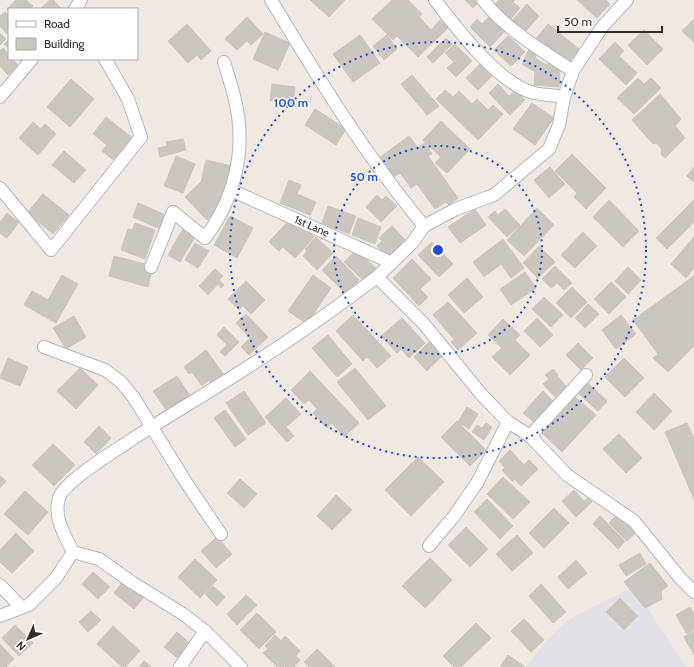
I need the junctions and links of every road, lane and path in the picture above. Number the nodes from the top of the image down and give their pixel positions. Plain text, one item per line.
1 (271, 0) edge
2 (435, 0) edge
3 (483, 0) edge
4 (627, 0) edge
5 (31, 60) edge
6 (107, 60) edge
7 (224, 62) dead end
8 (573, 71) junction
9 (564, 96) junction
10 (0, 97) edge
11 (0, 188) edge
12 (231, 190) junction
13 (424, 226) junction
14 (392, 262) junction
15 (151, 267) dead end
16 (377, 278) junction
17 (44, 347) dead end
18 (586, 375) dead end
19 (508, 422) junction
20 (152, 427) junction
21 (530, 436) junction
22 (221, 534) dead end
23 (429, 546) dead end
24 (73, 552) junction
25 (0, 585) edge
26 (694, 592) edge
27 (21, 607) junction
28 (0, 616) edge
29 (205, 631) junction
30 (180, 667) edge
31 (241, 667) edge

1 - 13 street
2 - 9 street
3 - 8 street
4 - 8 street
5 - 10 street
6 - 11 street
7 - 12 street
8 - 9 street
9 - 13 street
12 - 14 street, 1st Lane
12 - 15 street
13 - 14 street
14 - 16 street
16 - 19 street
16 - 20 street
17 - 20 street
18 - 21 street
19 - 21 street
19 - 23 street
20 - 22 street
20 - 24 street
21 - 26 street
24 - 27 street
24 - 29 street
25 - 27 street
27 - 28 street
29 - 30 street
29 - 31 street

